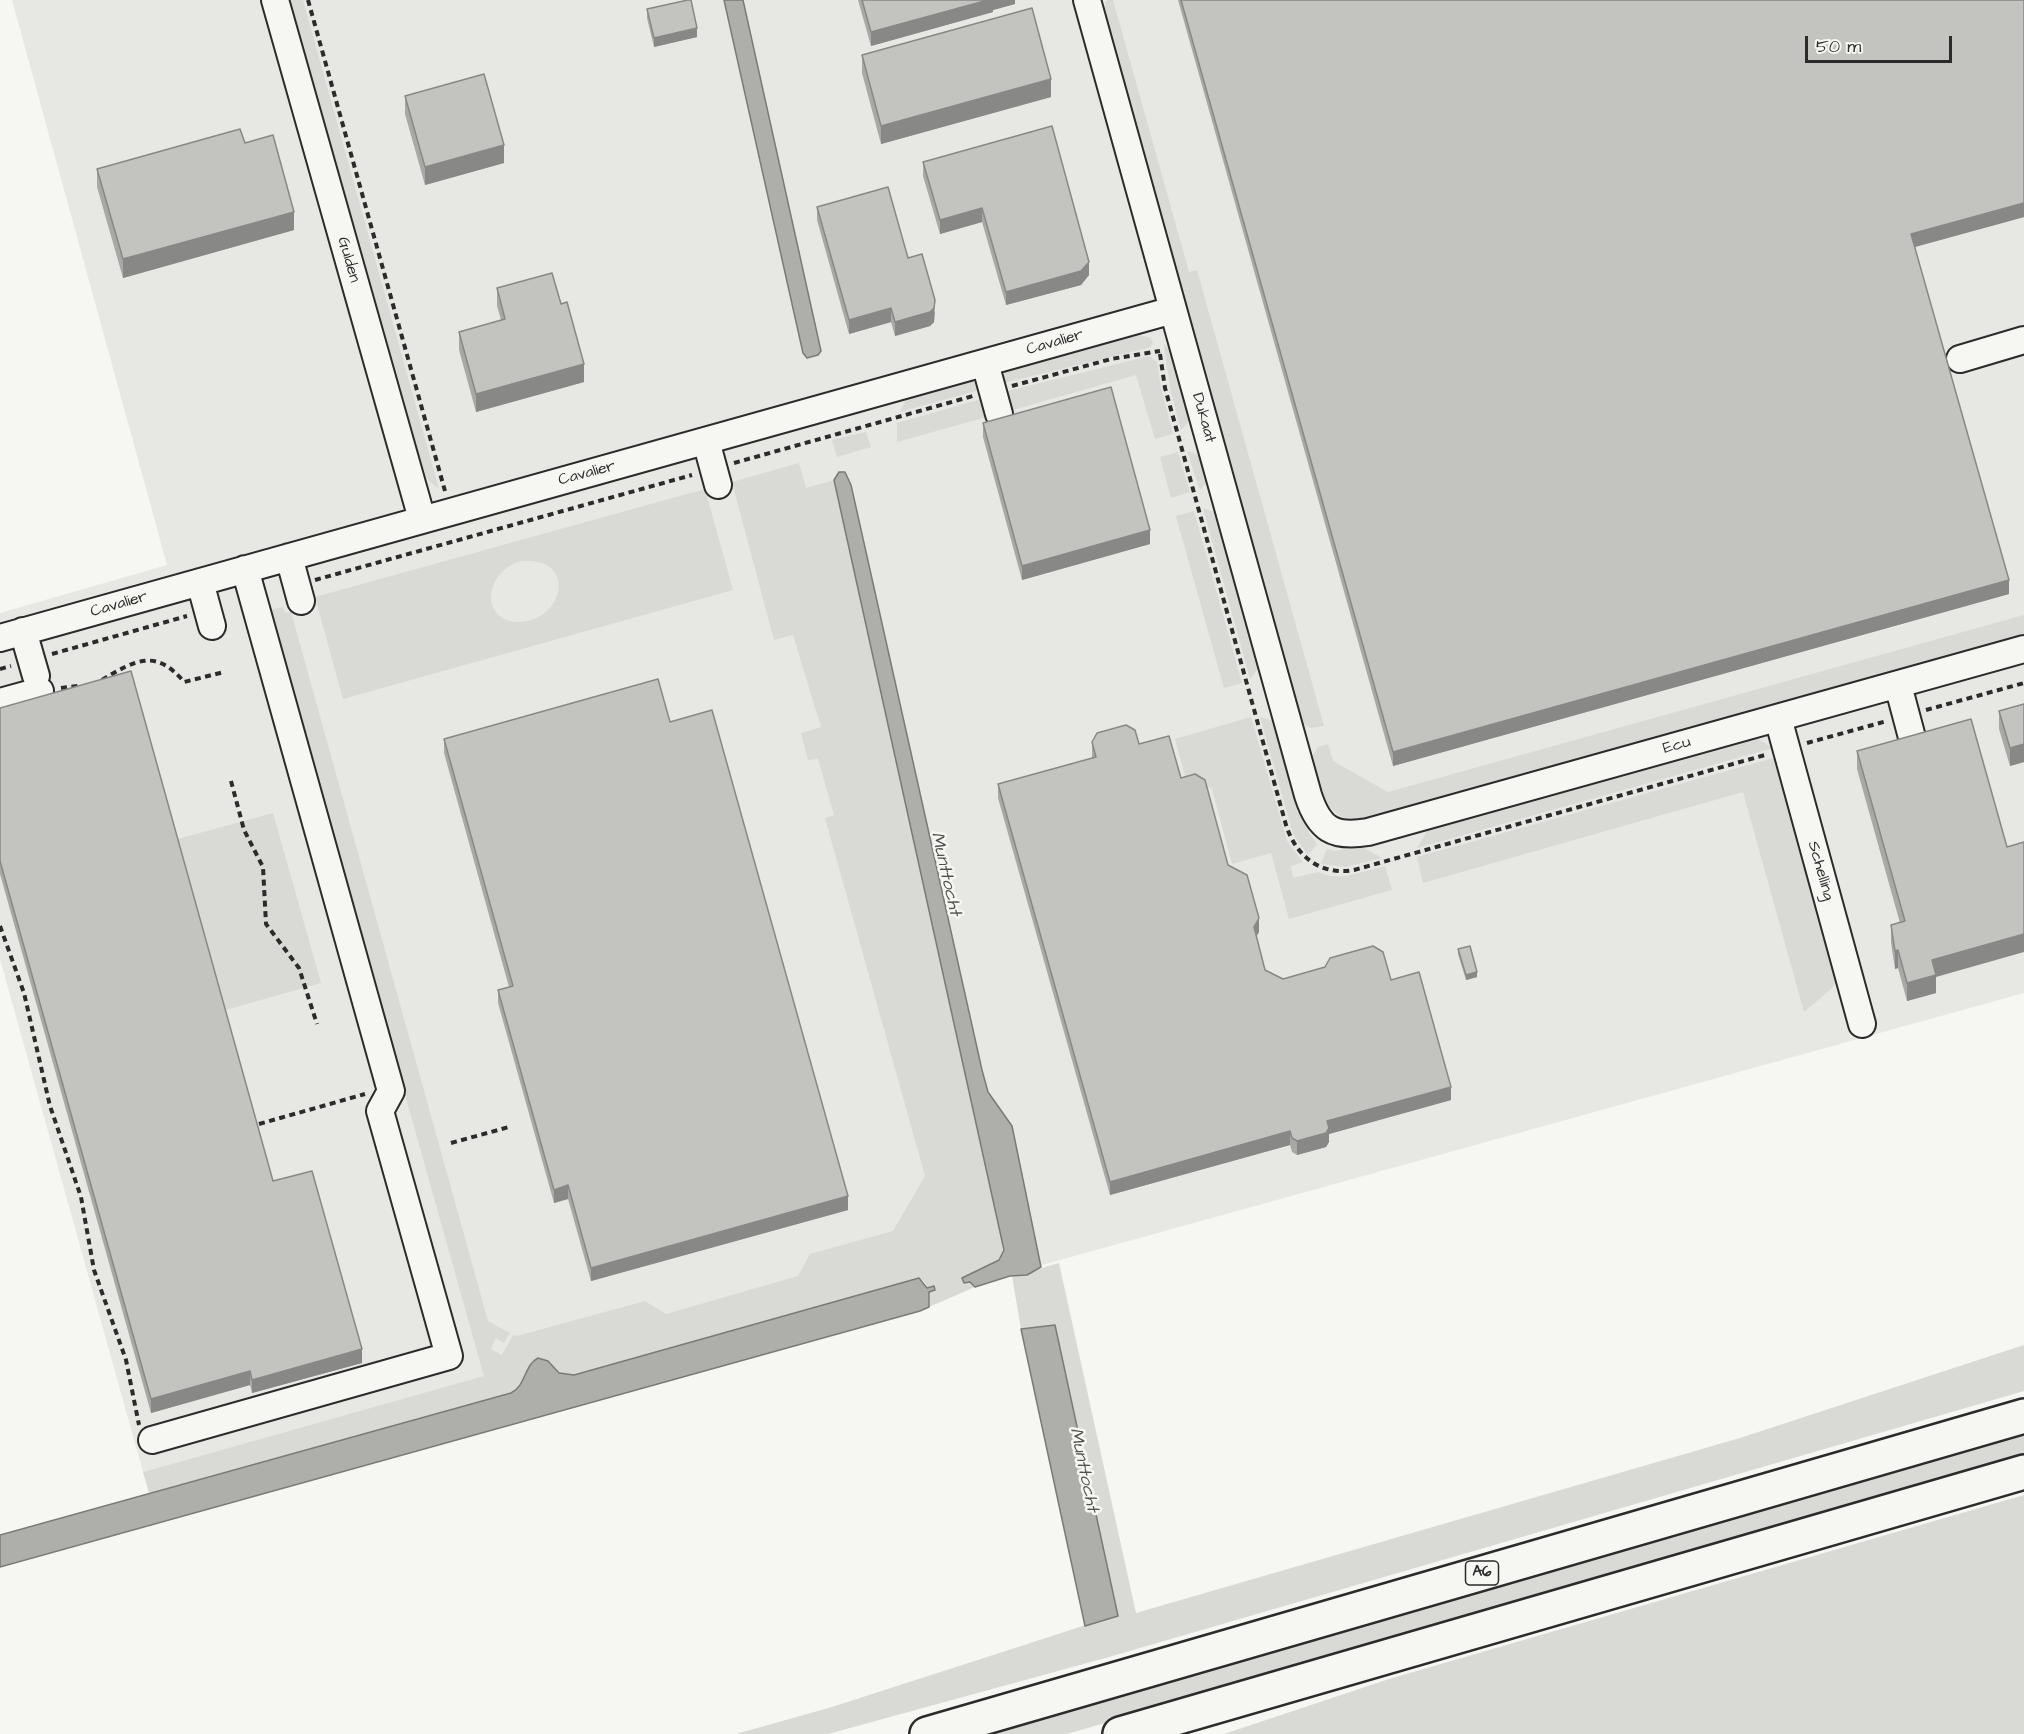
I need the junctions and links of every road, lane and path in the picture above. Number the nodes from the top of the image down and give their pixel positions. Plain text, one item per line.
1 (275, 0) edge
2 (308, 0) edge
3 (1087, 0) edge
4 (1173, 310) junction
5 (2024, 340) edge
6 (1960, 359) dead end
7 (986, 363) junction
8 (996, 402) junction
9 (706, 441) junction
10 (715, 477) junction
11 (446, 494) dead end
12 (422, 519) junction
13 (289, 557) junction
14 (245, 569) junction
15 (200, 582) junction
16 (299, 593) joint
17 (210, 618) joint
18 (12, 635) edge
19 (2024, 649) edge
20 (0, 669) edge
21 (224, 672) dead end
22 (42, 679) junction
23 (97, 682) edge
24 (1898, 685) junction
25 (81, 686) edge
26 (0, 702) edge
27 (1778, 718) junction
28 (1914, 745) edge
29 (1775, 752) dead end
30 (231, 781) dead end
31 (1330, 831) joint
32 (1320, 867) joint
33 (0, 926) edge
34 (317, 1024) dead end
35 (1862, 1024) dead end
36 (370, 1093) dead end
37 (259, 1124) edge
38 (509, 1127) dead end
39 (451, 1143) dead end
40 (2024, 1416) edge
41 (147, 1438) joint
42 (2024, 1472) edge
43 (927, 1734) edge
44 (1120, 1734) edge

1 - 12 street, Gulden
2 - 11 path
3 - 4 street, Dukaat
4 - 7 street, Cavalier
4 - 31 street, Dukaat
5 - 6 street
7 - 8 street
7 - 9 street, Cavalier
8 - 10 path
8 - 32 path, Dukaat
9 - 10 street
9 - 12 street, Cavalier
10 - 16 path
12 - 13 street, Cavalier
13 - 14 street, Cavalier
13 - 16 street
14 - 15 street, Cavalier
14 - 41 street
15 - 17 street
15 - 18 street, Cavalier
17 - 22 path
18 - 22 street
19 - 24 street, Ecu
20 - 22 path
21 - 23 path
22 - 25 path
22 - 26 street
24 - 27 street, Ecu
24 - 28 street
27 - 31 street, Ecu
27 - 35 street, Schelling
29 - 32 path, Ecu
30 - 34 path
33 - 41 path
36 - 37 path
38 - 39 path
40 - 43 highway, A6
42 - 44 highway

